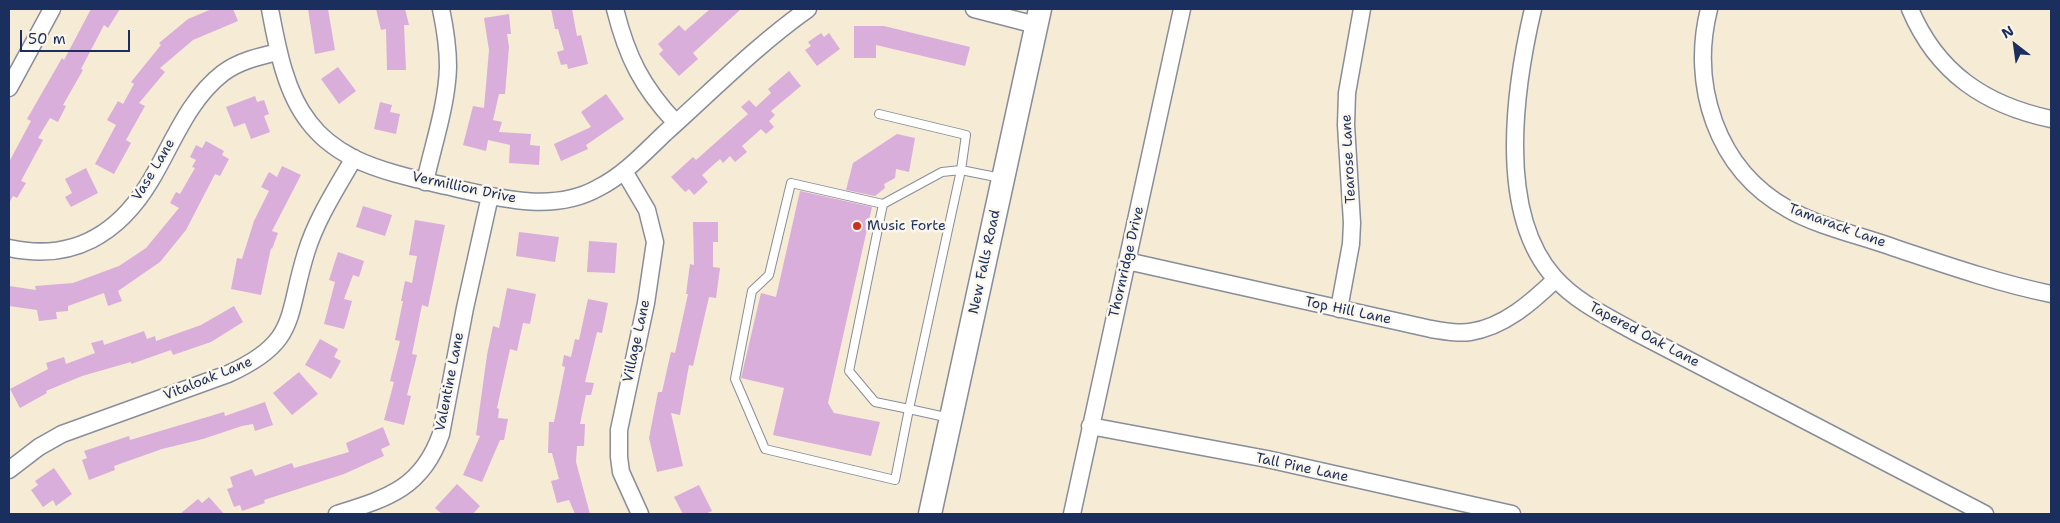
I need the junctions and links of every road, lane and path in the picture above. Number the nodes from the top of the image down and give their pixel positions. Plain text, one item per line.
1 (52, 9) edge
2 (270, 9) edge
3 (441, 9) edge
4 (615, 9) edge
5 (808, 9) edge
6 (974, 9) edge
7 (1182, 9) edge
8 (1362, 9) edge
9 (1534, 9) edge
10 (1709, 9) edge
11 (1910, 9) edge
12 (1038, 17) edge
13 (279, 52) junction
14 (9, 88) edge
15 (879, 114) dead end
16 (2051, 119) edge
17 (676, 124) junction
18 (354, 158) junction
19 (961, 170) junction
20 (624, 171) junction
21 (1002, 179) junction
22 (425, 182) junction
23 (490, 196) junction
24 (883, 204) junction
25 (9, 248) edge
26 (1127, 261) junction
27 (1556, 279) junction
28 (2051, 294) edge
29 (1339, 309) junction
30 (909, 409) junction
31 (952, 418) junction
32 (1090, 426) junction
33 (9, 470) edge
34 (337, 514) edge
35 (640, 514) edge
36 (930, 514) edge
37 (1072, 514) edge
38 (1512, 514) edge
39 (1985, 514) edge

1 - 14 street
2 - 13 street, Vermillion Drive
3 - 22 street
4 - 17 street
5 - 17 street, Vermillion Drive
6 - 12 street
7 - 26 street, Thornridge Drive
8 - 29 street, Tearose Lane
9 - 27 street, Tapered Oak Lane
10 - 28 street, Tamarack Lane
11 - 16 street
12 - 21 main road, New Falls Road
13 - 18 street, Vermillion Drive
13 - 25 street, Vase Lane
15 - 19 lane
17 - 20 street, Vermillion Drive
18 - 22 street, Vermillion Drive
18 - 33 street, Vitaloak Lane
19 - 21 lane
19 - 24 lane
19 - 30 lane
20 - 23 street, Vermillion Drive
20 - 35 street, Village Lane
21 - 31 main road, New Falls Road
22 - 23 street, Vermillion Drive
23 - 34 street, Valentine Lane
24 - 30 lane
24 - 30 lane
26 - 29 street, Top Hill Lane
26 - 32 street, Thornridge Drive
27 - 29 street, Top Hill Lane
27 - 39 street, Tapered Oak Lane
30 - 31 lane
31 - 36 main road, New Falls Road
32 - 37 street, Thornridge Drive
32 - 38 street, Tall Pine Lane

